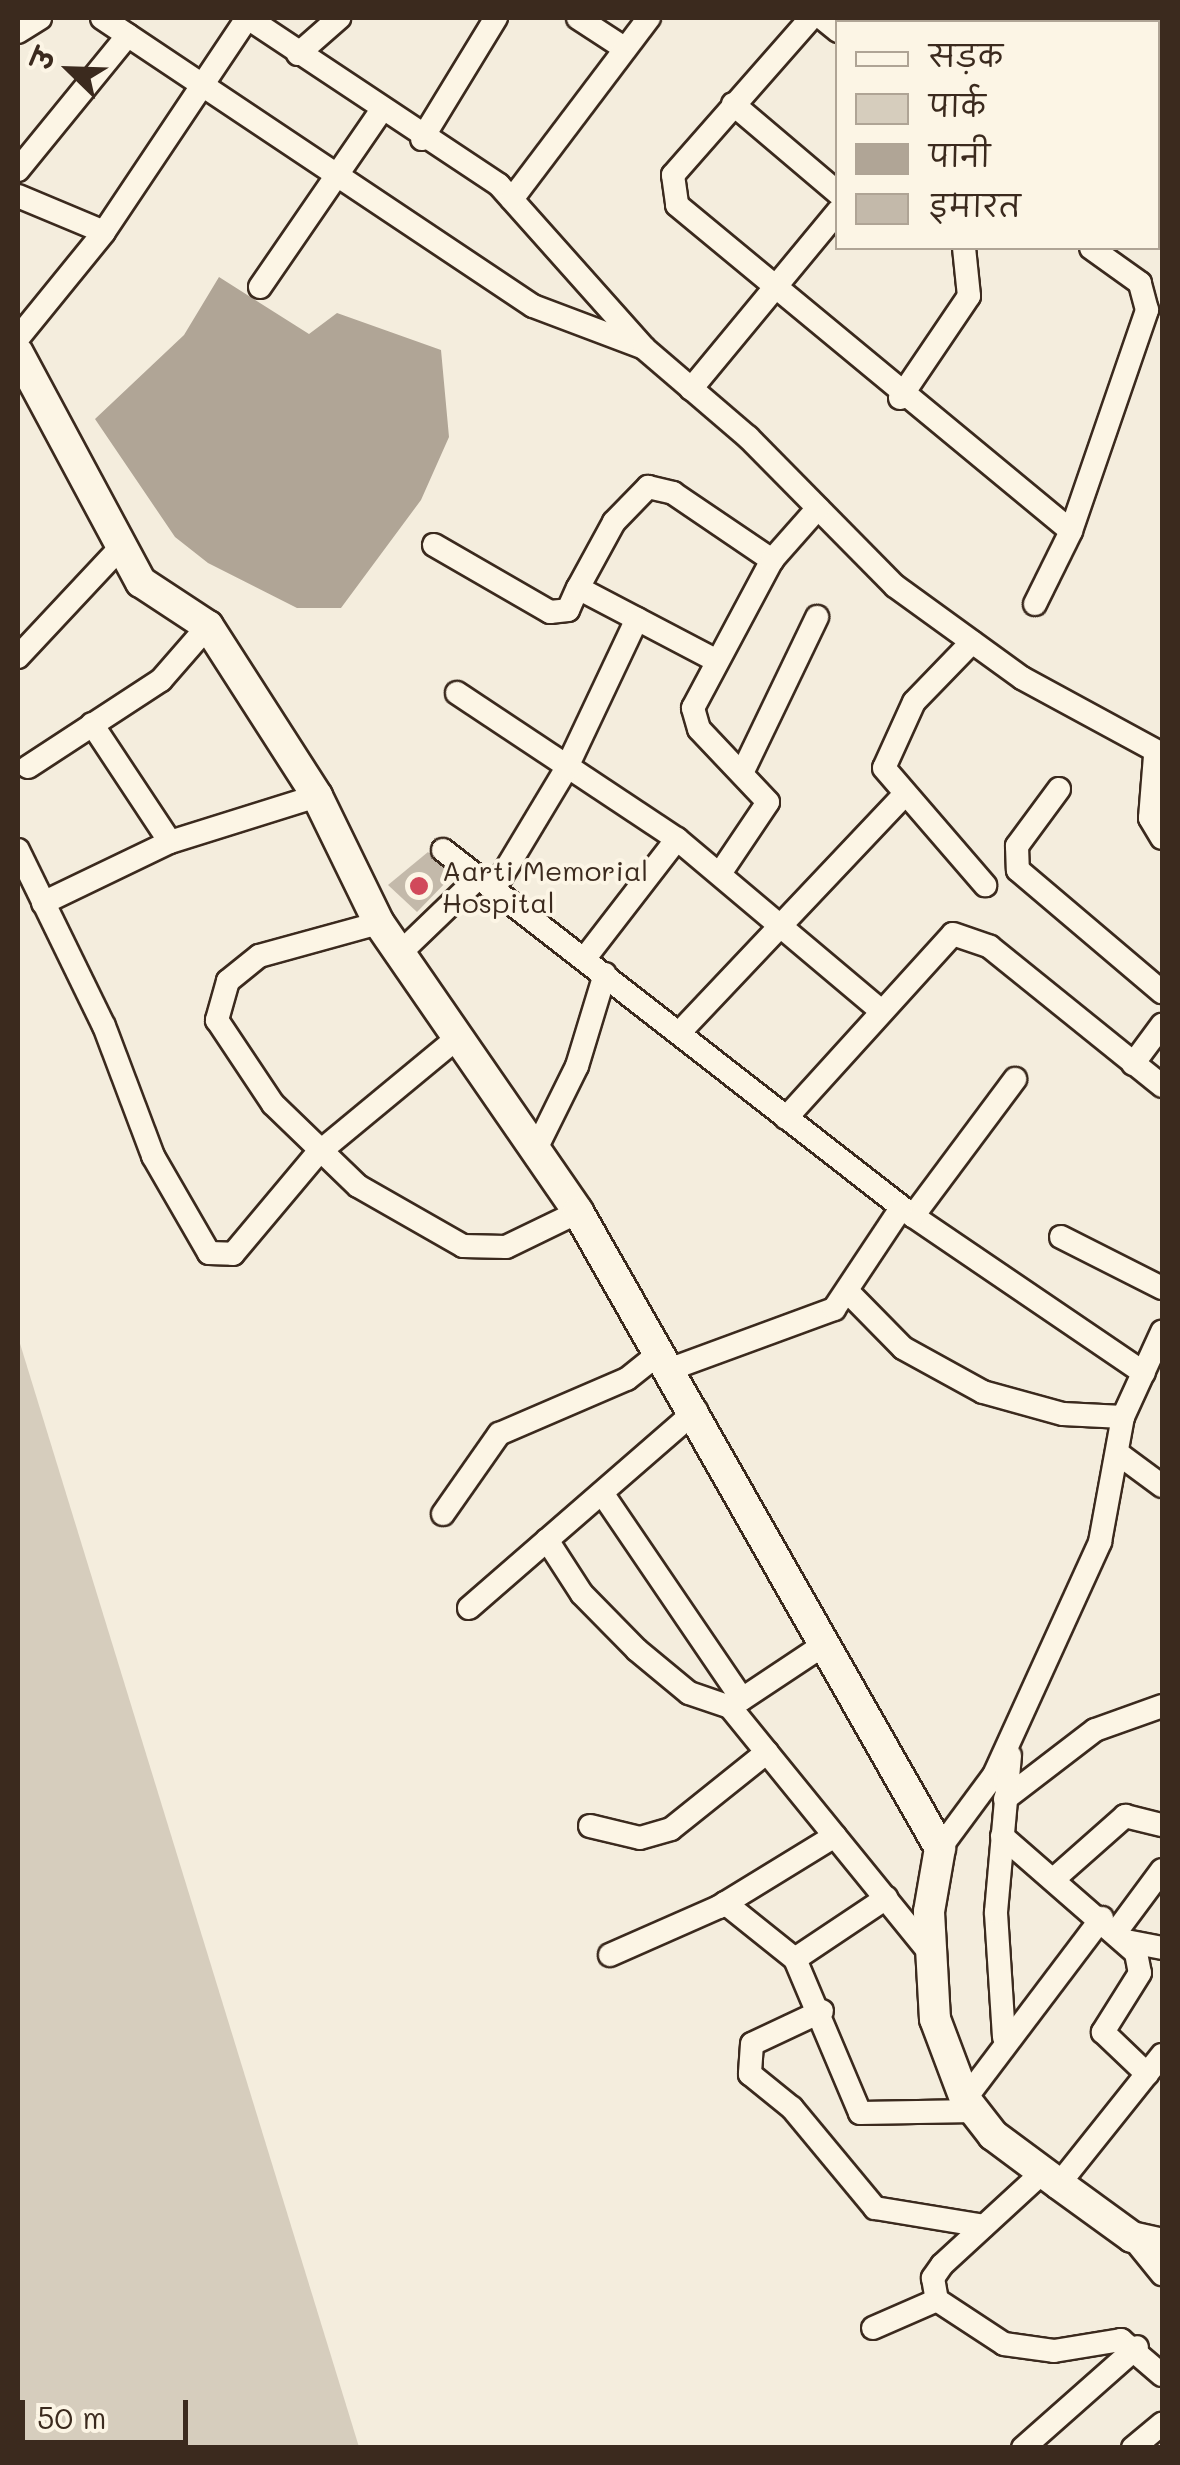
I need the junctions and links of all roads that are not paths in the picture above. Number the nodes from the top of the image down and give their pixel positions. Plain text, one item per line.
1 (40, 18) edge
2 (102, 18) edge
3 (248, 18) edge
4 (339, 18) edge
5 (496, 18) edge
6 (578, 18) edge
7 (649, 18) edge
8 (810, 18) edge
9 (18, 32) edge
10 (128, 36) junction
11 (624, 48) junction
12 (298, 54) junction
13 (204, 84) junction
14 (732, 104) junction
15 (381, 111) junction
16 (422, 140) junction
17 (18, 170) edge
18 (334, 175) junction
19 (835, 190) edge
20 (18, 196) edge
21 (512, 199) junction
22 (835, 215) edge
23 (104, 232) junction
24 (964, 250) edge
25 (1100, 250) edge
26 (260, 287) dead end
27 (776, 288) junction
28 (18, 338) edge
29 (644, 348) junction
30 (18, 353) edge
31 (690, 390) junction
32 (900, 398) junction
33 (818, 508) junction
34 (1071, 531) junction
35 (434, 545) dead end
36 (121, 548) junction
37 (772, 560) junction
38 (578, 588) junction
39 (1036, 604) dead end
40 (817, 618) dead end
41 (636, 619) junction
42 (208, 626) junction
43 (972, 642) junction
44 (22, 643) edge
45 (715, 660) junction
46 (457, 692) dead end
47 (92, 724) junction
48 (1159, 755) edge
49 (28, 767) dead end
50 (566, 769) junction
51 (743, 770) junction
52 (1059, 789) dead end
53 (317, 796) junction
54 (903, 796) junction
55 (1162, 838) edge
56 (677, 839) junction
57 (170, 842) junction
58 (18, 850) edge
59 (442, 850) dead end
60 (721, 872) junction
61 (487, 883) junction
62 (985, 885) dead end
63 (43, 903) junction
64 (379, 924) junction
65 (774, 926) junction
66 (399, 954) junction
67 (585, 958) junction
68 (605, 974) junction
69 (1162, 992) edge
70 (879, 1009) junction
71 (1162, 1025) edge
72 (680, 1032) junction
73 (457, 1038) junction
74 (1133, 1064) junction
75 (1015, 1079) dead end
76 (1162, 1086) edge
77 (786, 1118) junction
78 (535, 1151) junction
79 (317, 1154) junction
80 (578, 1212) junction
81 (907, 1212) junction
82 (1061, 1237) dead end
83 (1162, 1288) edge
84 (851, 1294) junction
85 (1160, 1344) edge
86 (666, 1360) junction
87 (1144, 1373) junction
88 (696, 1411) junction
89 (1123, 1417) junction
90 (1120, 1455) junction
91 (1162, 1486) edge
92 (602, 1493) junction
93 (443, 1514) dead end
94 (548, 1540) junction
95 (469, 1608) dead end
96 (825, 1644) junction
97 (736, 1703) junction
98 (1162, 1706) edge
99 (1013, 1732) junction
100 (766, 1752) junction
101 (1004, 1799) junction
102 (1162, 1825) edge
103 (590, 1826) dead end
104 (835, 1836) junction
105 (1002, 1836) junction
106 (940, 1848) junction
107 (1162, 1870) edge
108 (1056, 1878) junction
109 (886, 1898) junction
110 (725, 1903) junction
111 (1114, 1930) junction
112 (1162, 1948) edge
113 (932, 1954) junction
114 (610, 1955) dead end
115 (795, 1960) junction
116 (822, 2011) junction
117 (1004, 2037) junction
118 (1162, 2055) edge
119 (1147, 2074) junction
120 (970, 2105) junction
121 (1051, 2178) junction
122 (984, 2226) junction
123 (1152, 2236) edge
124 (1162, 2274) edge
125 (936, 2300) junction
126 (873, 2328) dead end
127 (1137, 2346) junction
128 (1162, 2375) edge
129 (1162, 2424) edge
130 (1023, 2448) edge
131 (1133, 2448) edge

1 - 9 street
2 - 10 street
3 - 12 street
3 - 13 street
4 - 12 street
5 - 16 street
6 - 11 street
7 - 11 street
8 - 14 street
10 - 13 street
10 - 17 street
11 - 21 street
12 - 15 street
13 - 18 street
13 - 23 street
14 - 19 street
14 - 27 street
15 - 16 street
15 - 18 street
16 - 21 street
18 - 26 street
18 - 29 street
20 - 23 street
21 - 29 street
22 - 27 street
23 - 28 street
24 - 32 street
25 - 34 street
27 - 31 street
27 - 32 street
29 - 31 street
30 - 36 street
31 - 33 street
32 - 34 street
33 - 37 street
33 - 43 street
34 - 39 street
35 - 38 street
36 - 42 street
36 - 44 street
37 - 38 street
37 - 45 street
38 - 41 street
40 - 51 street
41 - 45 street
41 - 50 street
42 - 47 street
42 - 53 street
43 - 48 street
43 - 54 street
45 - 51 street
46 - 50 street
47 - 49 street
47 - 57 street
48 - 55 street
50 - 56 street
50 - 61 street
51 - 60 street
52 - 69 street
53 - 57 street
53 - 64 street
54 - 62 street
54 - 65 street
56 - 60 street
56 - 67 street
57 - 63 street
58 - 63 street
59 - 61 street
60 - 65 street
61 - 66 street
61 - 67 street
63 - 79 street
64 - 66 street
64 - 79 street
65 - 70 street
65 - 72 street
66 - 73 street
67 - 68 street
68 - 72 street
68 - 78 street
70 - 74 street
70 - 77 street
71 - 74 street
72 - 77 street
73 - 78 street
73 - 79 street
74 - 76 street
75 - 81 street
77 - 81 street
78 - 80 street
79 - 80 street
80 - 86 street
81 - 84 street
81 - 87 street
82 - 83 street
84 - 86 street
84 - 89 street
85 - 87 street
86 - 88 street
86 - 93 street
87 - 89 street
88 - 92 street
88 - 96 street
89 - 90 street
90 - 91 street
90 - 99 street
92 - 94 street
92 - 97 street
94 - 95 street
94 - 97 street
96 - 97 street
96 - 106 street
97 - 100 street
98 - 101 street
99 - 101 street
99 - 106 street
100 - 103 street
100 - 104 street
101 - 105 street
102 - 108 street
104 - 109 street
104 - 110 street
105 - 108 street
105 - 117 street
106 - 113 street
107 - 111 street
108 - 111 street
109 - 113 street
109 - 115 street
110 - 114 street
110 - 115 street
111 - 112 street
111 - 117 street
111 - 119 street
113 - 120 street
115 - 116 street
116 - 120 street
116 - 122 street
117 - 120 street
118 - 119 street
119 - 121 street
120 - 121 street
121 - 122 street
121 - 123 street
122 - 125 street
123 - 124 street
125 - 126 street
125 - 127 street
127 - 128 street
127 - 130 street
129 - 131 street

